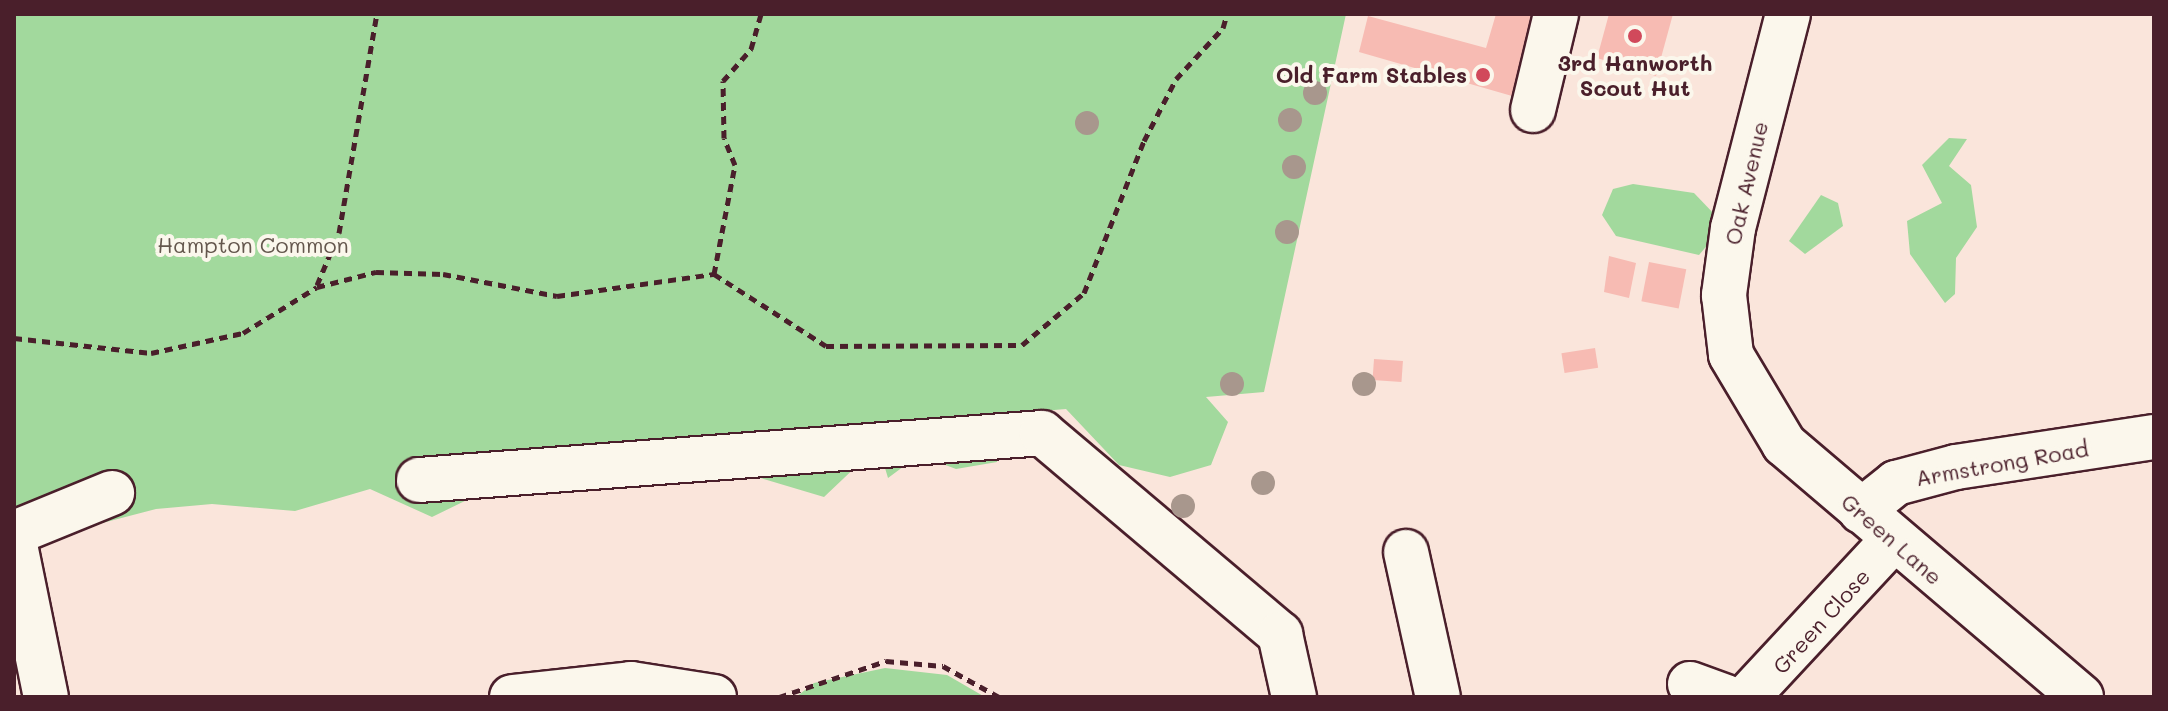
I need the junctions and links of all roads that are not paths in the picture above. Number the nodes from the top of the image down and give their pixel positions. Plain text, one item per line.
1 (1556, 14) edge
2 (1788, 14) edge
3 (1533, 110) dead end
4 (1731, 355) joint
5 (2154, 437) edge
6 (419, 480) dead end
7 (112, 493) dead end
8 (1861, 511) junction
9 (14, 533) edge
10 (14, 540) edge
11 (1891, 542) junction
12 (1406, 552) dead end
13 (526, 696) edge
14 (46, 697) edge
15 (714, 697) edge
16 (1294, 697) edge
17 (1438, 697) edge
18 (1747, 697) edge
19 (2081, 697) edge

1 - 3 street
2 - 4 street, Oak Avenue
4 - 8 street, Green Lane
5 - 8 street, Armstrong Road
6 - 16 street
7 - 9 street
8 - 11 street, Green Lane
10 - 14 street
11 - 18 street, Green Close
11 - 19 street, Green Lane
12 - 17 street
13 - 15 street

